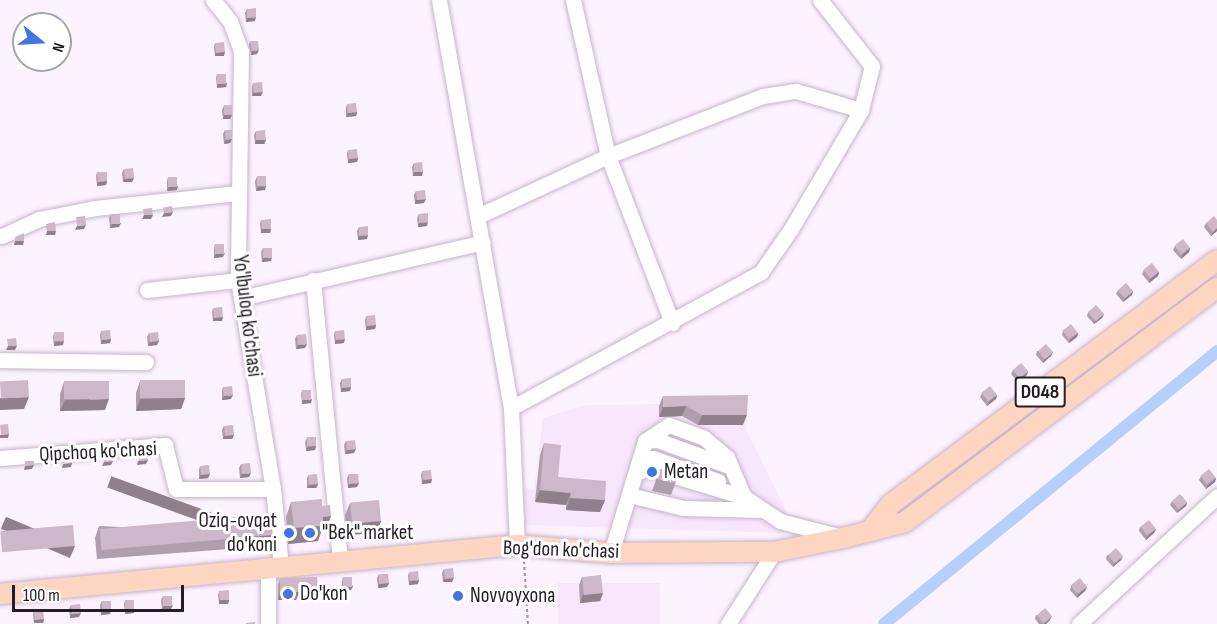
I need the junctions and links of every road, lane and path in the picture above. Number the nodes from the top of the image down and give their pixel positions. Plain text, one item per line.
1 (213, 0) edge
2 (228, 0) edge
3 (439, 0) edge
4 (573, 0) edge
5 (820, 0) edge
6 (230, 21) junction
7 (861, 110) junction
8 (608, 156) junction
9 (237, 193) junction
10 (478, 216) junction
11 (2, 236) dead end
12 (483, 242) junction
13 (1217, 260) edge
14 (238, 280) junction
15 (313, 280) junction
16 (1217, 288) edge
17 (147, 290) dead end
18 (241, 298) junction
19 (672, 323) junction
20 (0, 360) edge
21 (146, 362) dead end
22 (511, 408) junction
23 (0, 458) edge
24 (637, 468) junction
25 (736, 478) junction
26 (273, 489) junction
27 (1217, 496) edge
28 (763, 510) junction
29 (870, 531) junction
30 (847, 537) junction
31 (520, 545) junction
32 (774, 552) junction
33 (611, 553) junction
34 (340, 561) junction
35 (274, 567) junction
36 (0, 594) edge
37 (268, 624) edge
38 (528, 624) edge
39 (728, 624) edge
40 (1079, 624) edge

1 - 6 street, Yo'lbuloq ko'chasi
2 - 6 street
3 - 10 street
4 - 8 street
5 - 7 street
6 - 9 street, Yo'lbuloq ko'chasi
7 - 8 street
7 - 19 street
8 - 10 street
8 - 19 street
9 - 11 street
9 - 14 street, Yo'lbuloq ko'chasi
10 - 12 street
12 - 15 street
12 - 22 street
13 - 29 main road, D048
14 - 17 street
14 - 18 street, Yo'lbuloq ko'chasi
15 - 18 street
15 - 34 street
16 - 29 main road, D048
18 - 26 street, Yo'lbuloq ko'chasi
19 - 22 street
20 - 21 street
22 - 31 street
23 - 26 street, Qipchoq ko'chasi
24 - 25 street
24 - 25 street
24 - 25 street
24 - 25 street
24 - 28 street
24 - 33 street
25 - 28 street
26 - 35 street, Yo'lbuloq ko'chasi
27 - 40 street
28 - 30 street
29 - 30 main road, Bog'don ko'chasi / D048
30 - 32 main road, Bog'don ko'chasi / D048
31 - 33 main road, Bog'don ko'chasi / D048
31 - 34 main road, Bog'don ko'chasi / D048
31 - 38 path
32 - 33 main road, Bog'don ko'chasi / D048
32 - 39 street
34 - 35 main road, Bog'don ko'chasi / D048
35 - 36 main road, Bog'don ko'chasi / D048
35 - 37 street, Yo'lbuloq ko'chasi

